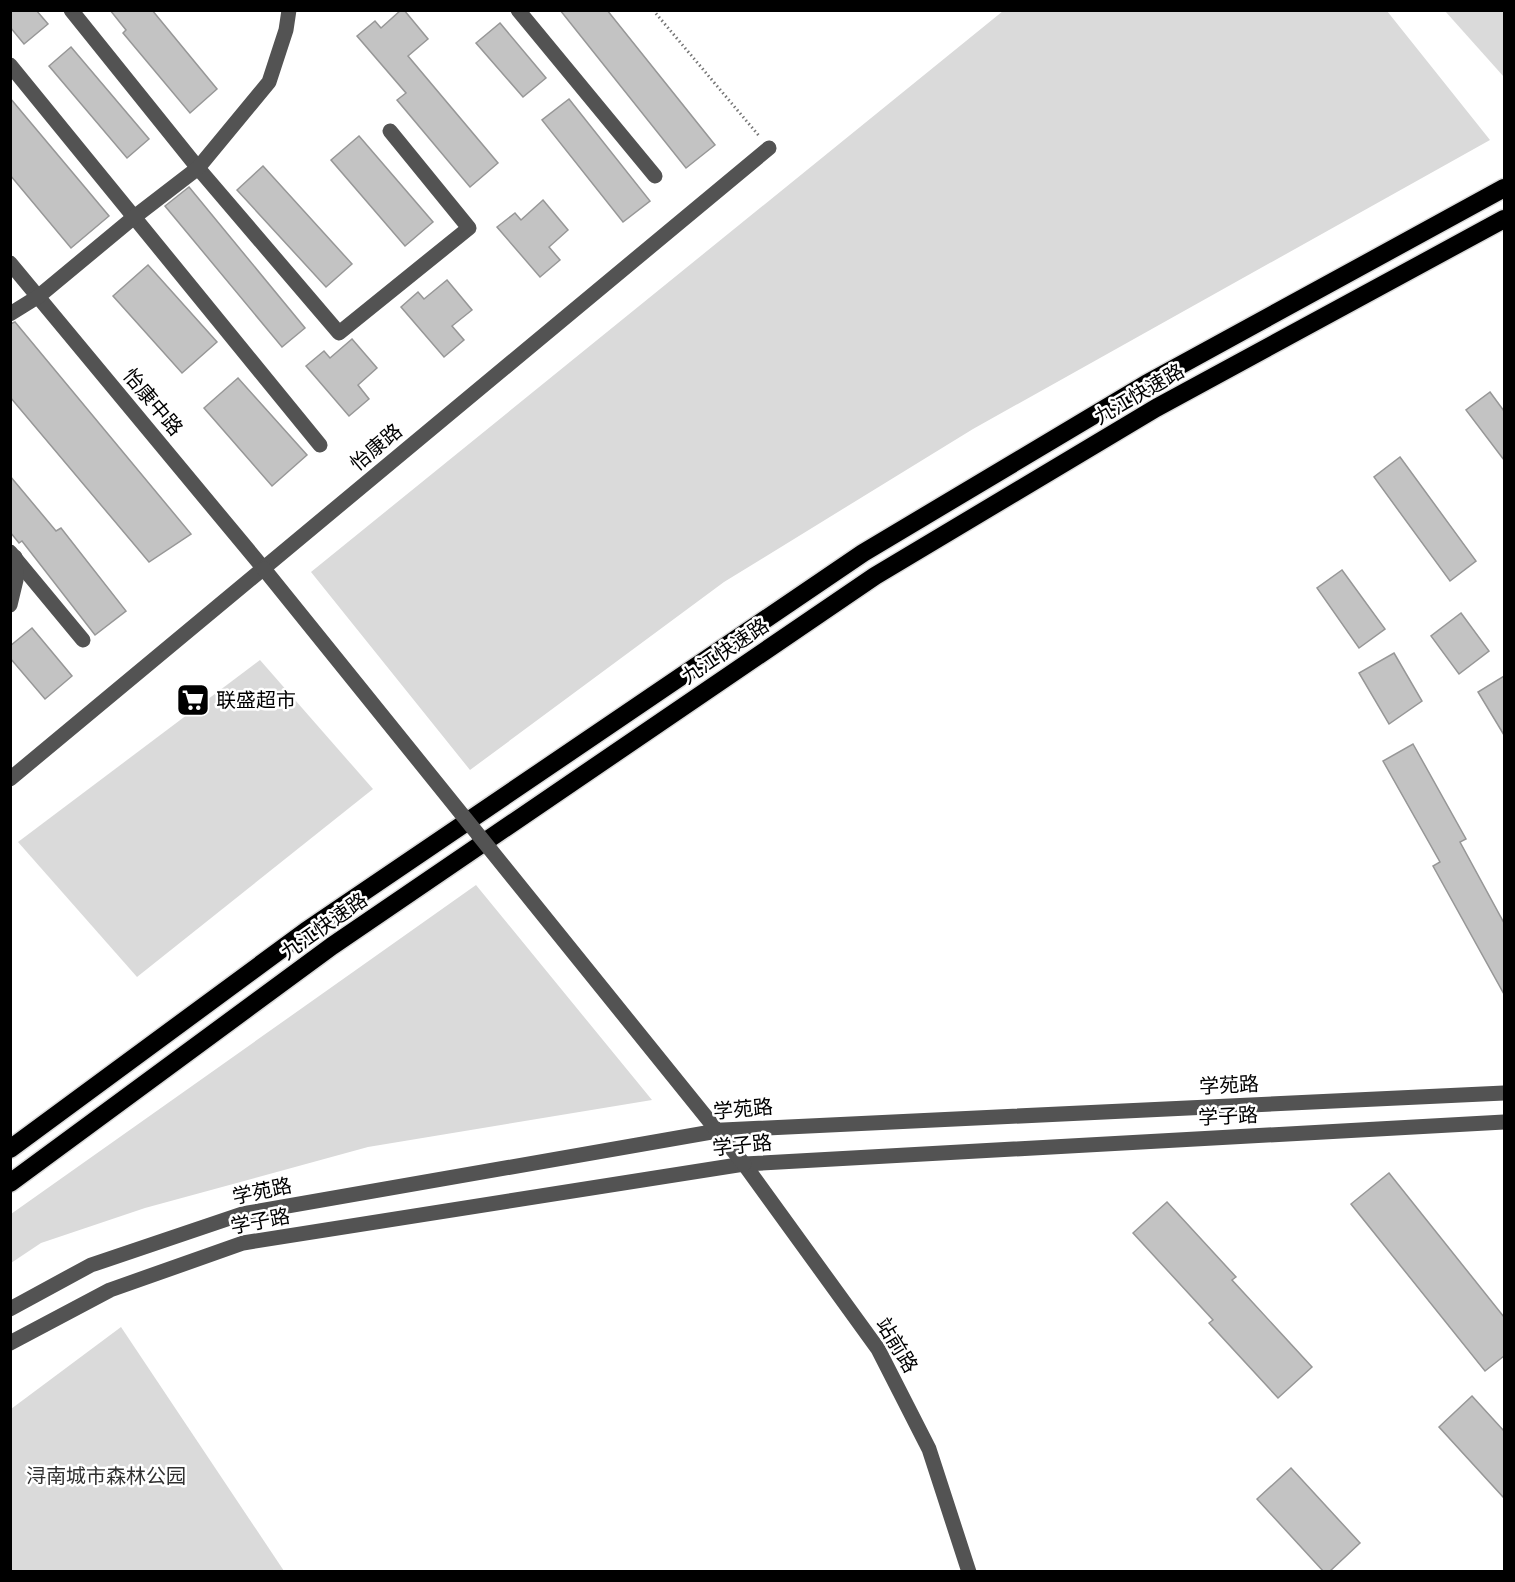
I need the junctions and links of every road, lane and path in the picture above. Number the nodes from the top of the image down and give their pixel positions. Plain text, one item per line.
1 (71, 10) edge
2 (289, 10) edge
3 (518, 10) edge
4 (653, 10) edge
5 (10, 65) edge
6 (390, 131) dead end
7 (769, 148) joint
8 (198, 168) junction
9 (655, 176) dead end
10 (1504, 188) edge
11 (133, 218) junction
12 (1504, 219) edge
13 (10, 263) edge
14 (39, 296) junction
15 (10, 314) edge
16 (320, 445) dead end
17 (13, 554) edge
18 (264, 568) junction
19 (10, 605) edge
20 (83, 640) dead end
21 (10, 779) edge
22 (1504, 1093) edge
23 (1504, 1122) edge
24 (10, 1149) edge
25 (744, 1164) junction
26 (10, 1183) edge
27 (10, 1309) edge
28 (10, 1343) edge
29 (969, 1572) edge

1 - 8 street
2 - 8 street
3 - 9 street
4 - 7 path
5 - 11 street
6 - 8 street
7 - 18 street, 怡康路
8 - 11 street
10 - 24 highway, 九江快速路
11 - 14 street
11 - 16 street
12 - 26 highway, 九江快速路
13 - 14 street, 怡康中路
14 - 15 street
14 - 18 street, 怡康中路
17 - 19 street
17 - 20 street
18 - 21 street, 怡康路
18 - 25 street, 怡康中路, bridge
22 - 27 street, 学苑路
23 - 25 street, 学子路
25 - 28 street, 学子路
25 - 29 street, 站前路

